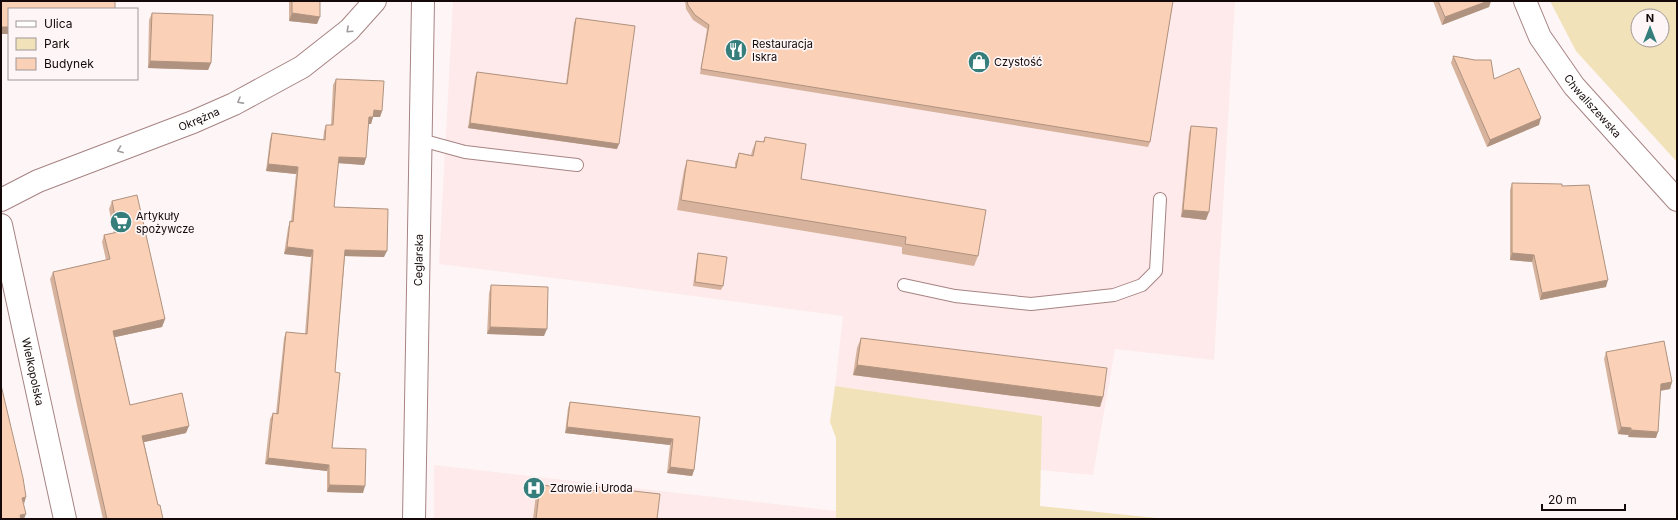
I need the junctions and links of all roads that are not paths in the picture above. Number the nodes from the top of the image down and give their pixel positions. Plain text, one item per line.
1 (375, 1) edge
2 (423, 1) edge
3 (1525, 1) edge
4 (421, 140) junction
5 (577, 165) dead end
6 (1160, 199) dead end
7 (1, 200) edge
8 (1677, 200) edge
9 (1, 225) edge
10 (904, 285) dead end
11 (65, 519) edge
12 (414, 519) edge

1 -> 7 street, Okrężna
2 - 4 street, Ceglarska
3 - 8 street, Chwaliszewska
4 - 5 lane
4 - 12 street, Ceglarska
6 - 10 lane
9 - 11 street, Wielkopolska

